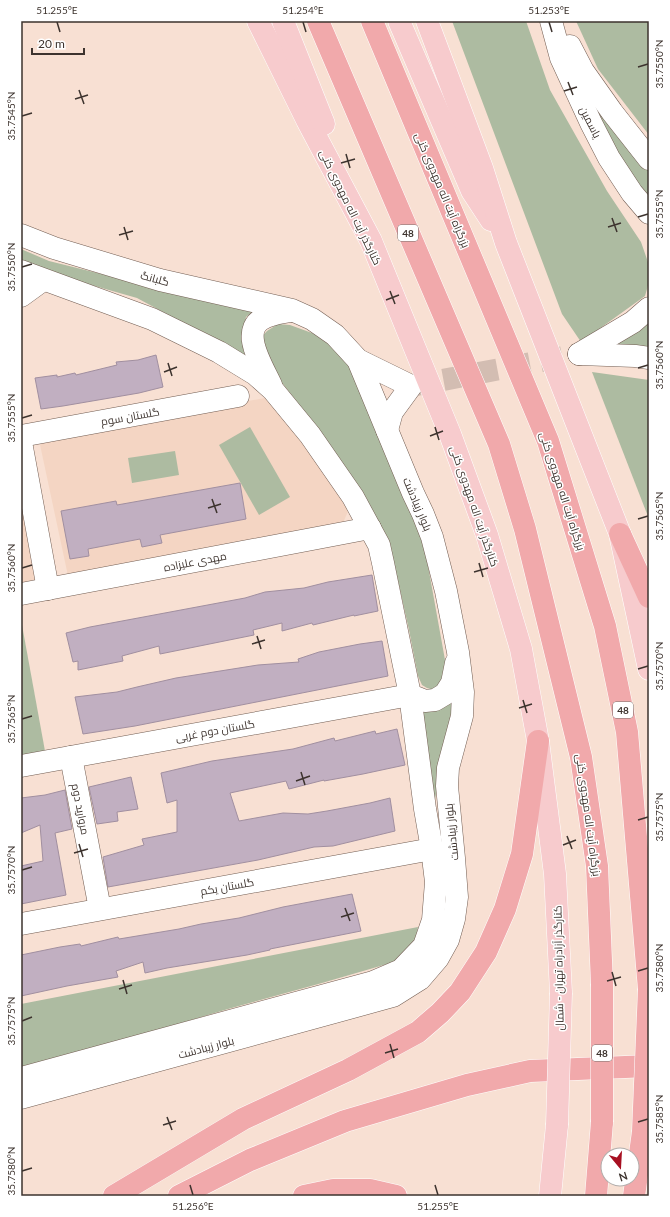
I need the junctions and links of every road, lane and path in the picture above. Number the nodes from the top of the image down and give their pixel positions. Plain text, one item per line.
1 (258, 21) edge
2 (283, 21) edge
3 (318, 21) edge
4 (372, 21) edge
5 (399, 21) edge
6 (427, 21) edge
7 (551, 21) edge
8 (557, 21) edge
9 (649, 159) edge
10 (649, 213) edge
11 (21, 235) edge
12 (371, 241) junction
13 (506, 243) junction
14 (21, 271) edge
15 (43, 280) junction
16 (21, 296) edge
17 (649, 308) edge
18 (292, 310) junction
19 (649, 358) edge
20 (358, 360) junction
21 (273, 390) junction
22 (238, 396) dead end
23 (387, 430) junction
24 (21, 436) edge
25 (21, 442) edge
26 (370, 528) junction
27 (620, 534) junction
28 (48, 589) junction
29 (21, 594) edge
30 (649, 597) edge
31 (458, 652) junction
32 (649, 669) edge
33 (410, 695) junction
34 (538, 741) junction
35 (71, 757) junction
36 (21, 766) edge
37 (432, 849) junction
38 (100, 909) junction
39 (21, 924) edge
40 (649, 989) edge
41 (649, 1066) edge
42 (21, 1078) edge
43 (21, 1098) edge
44 (114, 1196) edge
45 (179, 1196) edge
46 (304, 1196) edge
47 (396, 1196) edge
48 (550, 1196) edge
49 (596, 1196) edge
50 (634, 1196) edge

1 - 12 main road, کنارگذر آیت اله مهدوی کنی
2 - 12 main road
3 - 49 highway, بزرگراه آیت اله مهدوی کنی / 48, bridge
4 - 40 highway, بزرگراه آیت اله مهدوی کنی / 48
5 - 13 main road
6 - 13 main road
7 - 10 street, یاسمین
8 - 9 street, یاسمین
11 - 18 street, گلبانگ
12 - 34 main road, کنارگذر آیت اله مهدوی کنی
13 - 27 main road
14 - 15 street
15 - 16 street
15 - 21 street
17 - 19 street
18 - 20 street, بلوار زیبادشت
18 - 21 street
20 - 23 street, بلوار زیبادشت
20 - 23 street
21 - 26 street, بلوار زیبادشت
22 - 24 street, گلستان سوم
23 - 31 street, بلوار زیبادشت
25 - 28 street
26 - 28 street, مهدی علیزاده
26 - 33 street, بلوار زیبادشت
27 - 30 highway
27 - 32 main road
28 - 29 street, مهدی علیزاده
31 - 33 street
31 - 43 street, بلوار زیبادشت
33 - 35 street, گلستان دوم غربی
33 - 37 street, بلوار زیبادشت
34 - 44 highway
34 - 48 main road, کنارگذر آزادراه تهران - شمال, bridge
35 - 36 street, گلستان دوم غربی
35 - 38 street, مروارید دوم
37 - 38 street, گلستان یکم
37 - 42 street, بلوار زیبادشت
38 - 39 street, گلستان یکم
40 - 50 highway, 48, bridge
41 - 45 highway
46 - 47 highway

